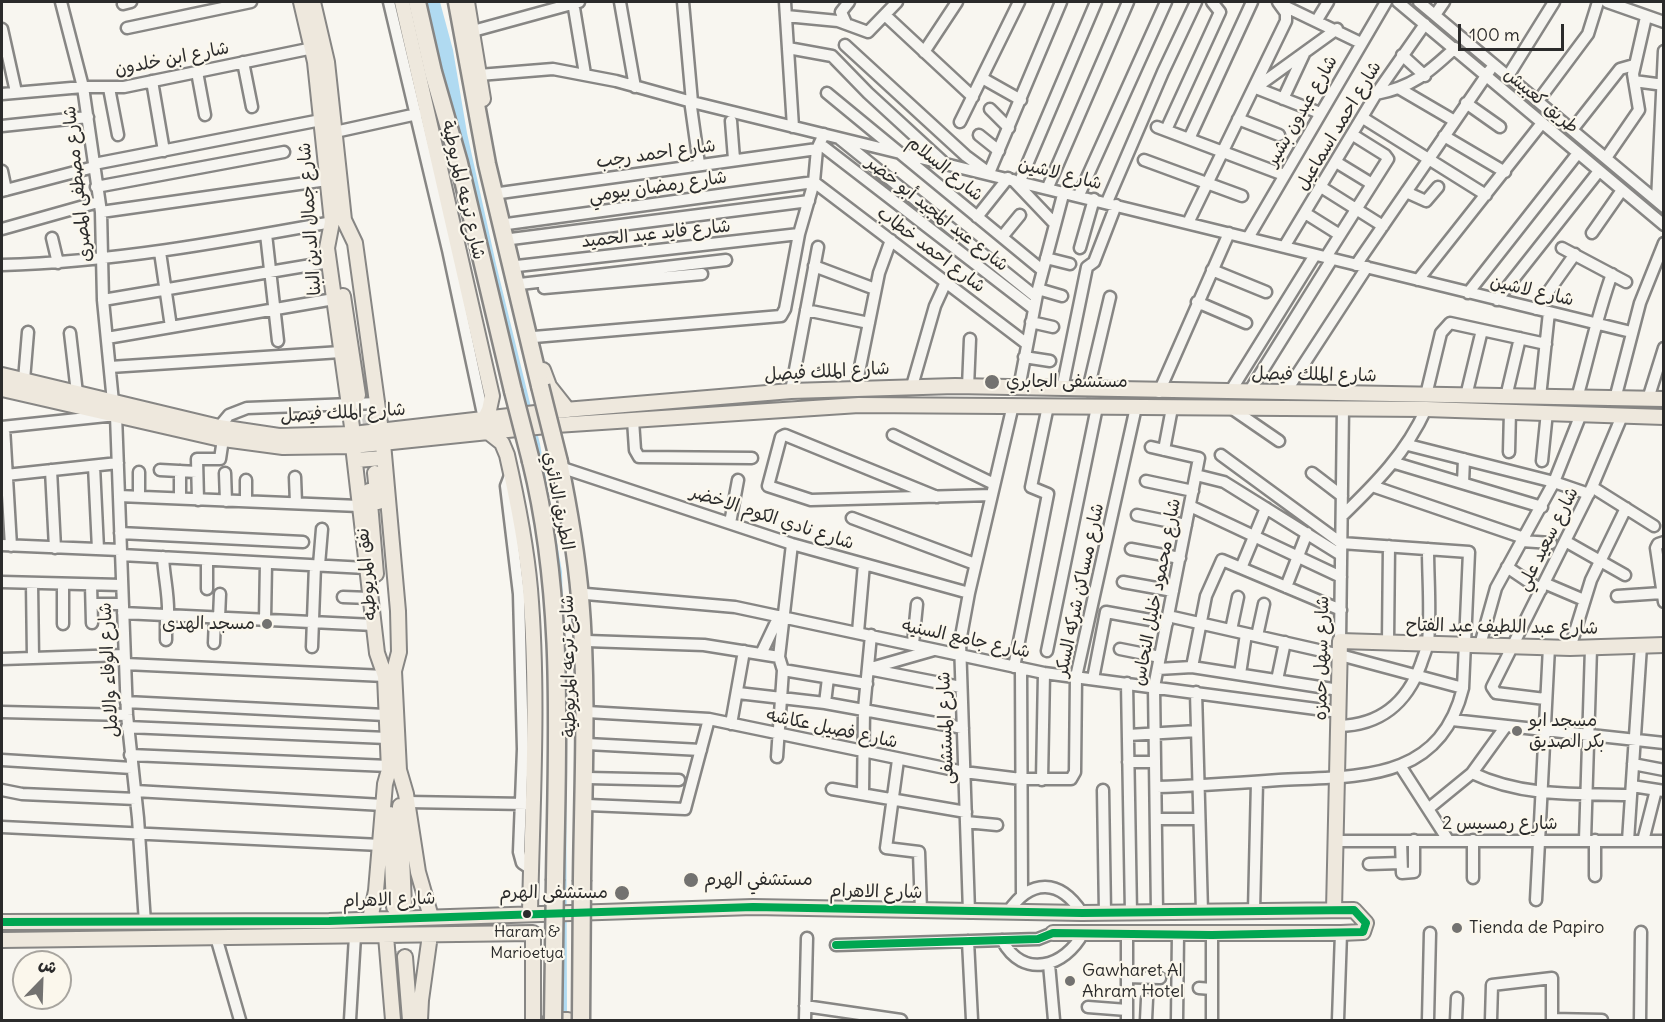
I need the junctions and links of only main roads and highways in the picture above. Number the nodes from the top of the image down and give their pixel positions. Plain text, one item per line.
1 (301, 2) edge
2 (313, 2) edge
3 (402, 2) edge
4 (417, 2) edge
5 (457, 2) edge
6 (467, 2) edge
7 (338, 221) junction
8 (2, 375) edge
9 (961, 386) junction
10 (2, 389) edge
11 (358, 398) junction
12 (1664, 399) edge
13 (1315, 400) junction
14 (1426, 402) junction
15 (954, 405) junction
16 (115, 408) junction
17 (1664, 417) edge
18 (561, 418) junction
19 (486, 426) junction
20 (383, 444) junction
21 (354, 447) junction
22 (371, 474) tunnel mouth
23 (1664, 645) edge
24 (1340, 648) joint
25 (388, 673) junction
26 (392, 769) junction
27 (399, 906) tunnel mouth
28 (1334, 910) junction
29 (587, 911) junction
30 (1231, 911) junction
31 (530, 913) junction
32 (431, 917) junction
33 (370, 919) junction
34 (2, 922) edge
35 (1053, 933) road end
36 (430, 935) junction
37 (1233, 935) junction
38 (386, 936) junction
39 (2, 940) edge
40 (393, 1020) edge
41 (402, 1020) edge
42 (410, 1020) edge
43 (420, 1020) edge
44 (533, 1020) edge
45 (551, 1020) edge
46 (568, 1020) edge
47 (581, 1020) edge

1 - 7 main road, شارع جمال الدين البنا
2 - 7 main road, شارع جمال الدين البنا
3 - 19 main road, شارع ترعه المريوطية
4 - 45 highway, الطريق الدائري, bridge
5 - 47 highway, الطريق الدائري, bridge
6 - 18 main road, شارع ترعه المريوطية
7 - 11 main road
7 - 11 main road, شارع جمال الدين البنا
7 - 20 main road, شارع جمال الدين البنا
8 - 16 main road, شارع الملك فيصل
9 - 13 main road, شارع الملك فيصل
9 - 15 main road
9 - 18 main road, شارع الملك فيصل
10 - 16 main road, شارع الملك فيصل
11 - 21 main road, شارع جمال الدين البنا
12 - 14 main road, شارع الملك فيصل
13 - 14 main road, شارع الملك فيصل
13 - 14 main road, شارع الملك فيصل
13 - 15 main road, شارع الملك فيصل
14 - 17 main road, شارع الملك فيصل
15 - 18 main road, شارع الملك فيصل
16 - 21 main road, شارع الملك فيصل
18 - 19 main road, شارع الملك فيصل, bridge
18 - 29 main road, شارع ترعه المريوطية
19 - 20 main road, شارع الملك فيصل
19 - 31 main road, شارع ترعه المريوطية
20 - 21 main road, شارع الملك فيصل
20 - 21 main road
20 - 25 main road, شارع جمال الدين البنا
21 - 25 main road, شارع جمال الدين البنا
22 - 25 main road, نفق المريوطيه
23 - 24 main road, شارع عبد اللطيف عبد الفتاح
24 - 28 main road, شارع سهل حمزه
25 - 26 main road
25 - 26 main road
26 - 27 main road
26 - 32 main road
26 - 33 main road
28 - 30 main road, شارع الاهرام
28 - 37 main road, شارع الاهرام
29 - 30 main road, شارع الاهرام
29 - 31 main road, شارع الاهرام, bridge
30 - 37 main road
31 - 32 main road, شارع الاهرام
32 - 33 main road, شارع الاهرام
33 - 34 main road, شارع الاهرام
35 - 37 main road
36 - 38 main road, شارع الاهرام
36 - 43 main road
36 - 44 main road, شارع الاهرام
38 - 39 main road, شارع الاهرام
38 - 40 main road
41 - 42 main road
45 - 46 main road

